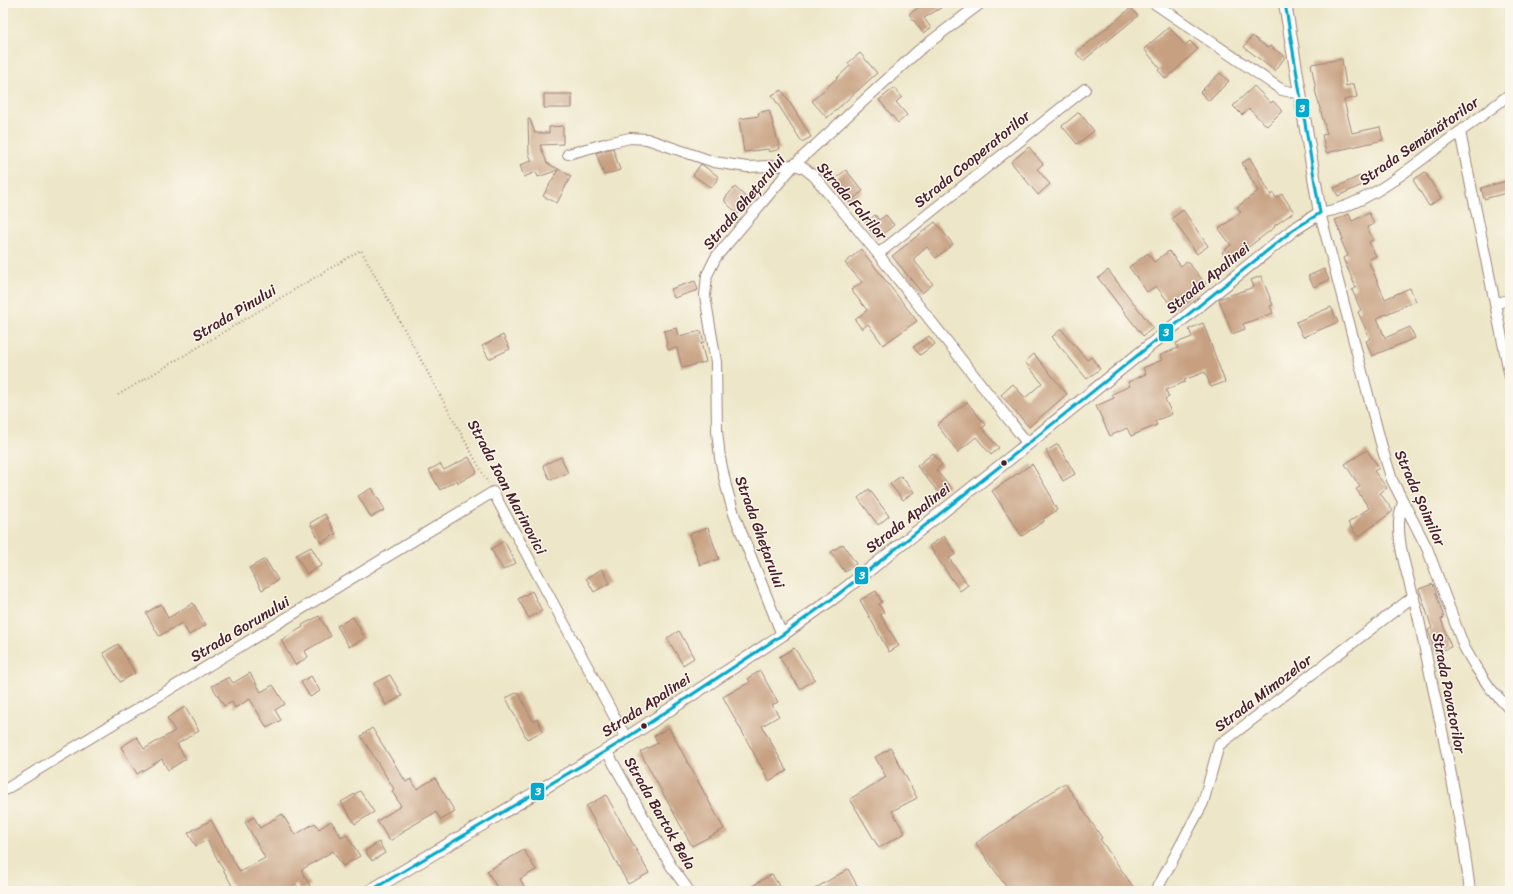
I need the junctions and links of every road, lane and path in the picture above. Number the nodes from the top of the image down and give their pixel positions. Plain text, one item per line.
1 (981, 3) edge
2 (1154, 3) edge
3 (1285, 3) edge
4 (1086, 89) dead end
5 (1301, 94) junction
6 (1510, 94) edge
7 (1460, 132) junction
8 (568, 154) dead end
9 (794, 165) junction
10 (1320, 213) junction
11 (361, 250) joint
12 (878, 254) junction
13 (1510, 300) edge
14 (1496, 303) junction
15 (1510, 377) edge
16 (118, 395) dead end
17 (1028, 444) junction
18 (493, 492) junction
19 (1402, 502) junction
20 (1414, 596) junction
21 (782, 635) junction
22 (1510, 710) edge
23 (626, 738) junction
24 (606, 750) junction
25 (3, 791) edge
26 (370, 891) edge
27 (689, 891) edge
28 (1156, 891) edge
29 (1470, 891) edge

1 - 9 street, Strada Ghețarului
2 - 5 street
3 - 5 street
4 - 12 street, Strada Cooperatorilor
5 - 10 street
6 - 7 street, Strada Semănătorilor
7 - 10 street, Strada Semănătorilor
7 - 14 street
8 - 9 street, Strada Folrilor
9 - 12 street, Strada Folrilor
9 - 21 street, Strada Ghețarului
10 - 17 street, Strada Apalinei
10 - 19 street, Strada Șoimilor
11 - 16 path, Strada Pinului
11 - 18 path, Strada Ioan Marinovici
12 - 17 street, Strada Folrilor
13 - 14 street
14 - 15 street
17 - 21 street, Strada Apalinei
18 - 23 street, Strada Ioan Marinovici
18 - 25 street, Strada Gorunului
19 - 20 street, Strada Pavatorilor
19 - 22 street, Strada Șoimilor
20 - 28 street, Strada Mimozelor
20 - 29 street, Strada Pavatorilor
21 - 23 street, Strada Apalinei
23 - 24 street, Strada Apalinei
24 - 26 street, Strada Apalinei
24 - 27 street, Strada Bartok Bela

